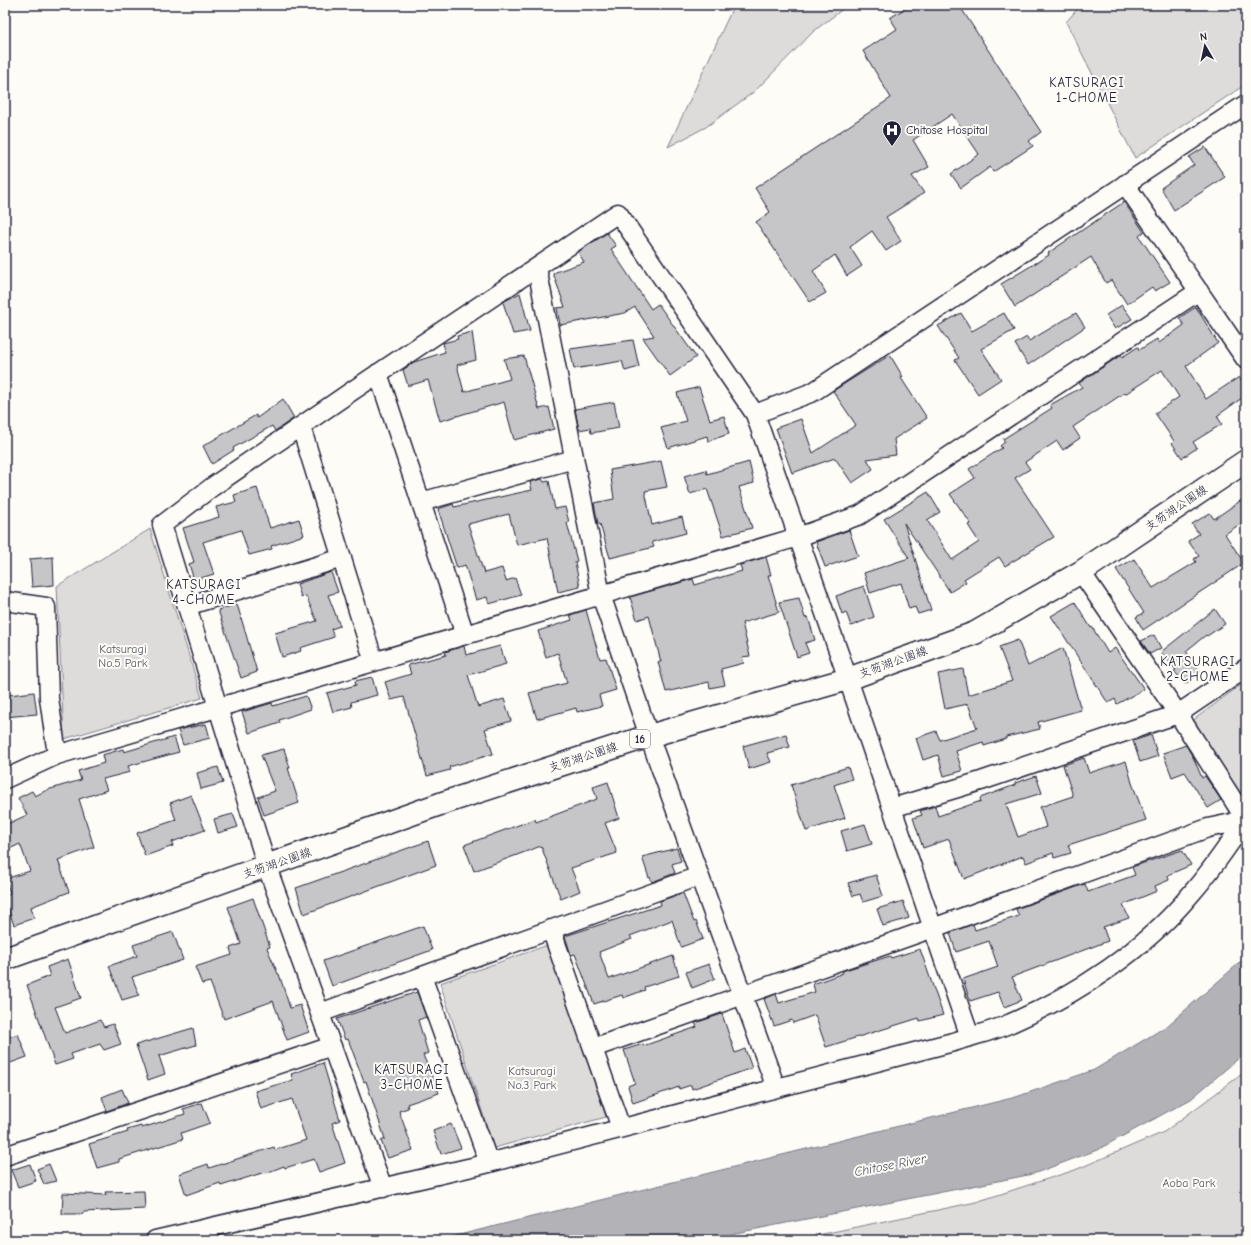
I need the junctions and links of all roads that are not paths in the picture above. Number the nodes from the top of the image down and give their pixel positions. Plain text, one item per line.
1 (1246, 104) edge
2 (1125, 184) junction
3 (537, 268) junction
4 (1199, 291) junction
5 (1246, 360) edge
6 (378, 373) junction
7 (755, 414) junction
8 (301, 427) junction
9 (574, 459) junction
10 (1246, 461) edge
11 (421, 502) junction
12 (798, 537) junction
13 (342, 558) junction
14 (1081, 572) junction
15 (601, 595) junction
16 (5, 601) edge
17 (187, 606) junction
18 (465, 635) junction
19 (374, 662) junction
20 (1246, 668) edge
21 (848, 679) junction
22 (218, 708) junction
23 (1178, 714) junction
24 (648, 736) junction
25 (57, 755) junction
26 (5, 779) edge
27 (892, 808) junction
28 (1246, 820) edge
29 (267, 867) junction
30 (699, 876) junction
31 (933, 928) junction
32 (551, 929) junction
33 (5, 959) edge
34 (422, 976) junction
35 (742, 996) junction
36 (320, 1013) junction
37 (970, 1037) junction
38 (332, 1046) junction
39 (593, 1048) junction
40 (776, 1088) junction
41 (621, 1128) junction
42 (5, 1156) edge
43 (489, 1162) junction
44 (383, 1188) junction
45 (156, 1240) edge

1 - 2 street
2 - 4 street
2 - 7 street
3 - 6 street
3 - 7 street
3 - 9 street
4 - 5 street
4 - 12 street
6 - 8 street
6 - 11 street
7 - 12 street
8 - 13 street
8 - 17 street
9 - 11 street
9 - 15 street
10 - 14 main road, 支笏湖公園線 / 16
11 - 18 street
12 - 15 street
12 - 21 street
13 - 17 street
13 - 19 street
14 - 21 main road, 支笏湖公園線 / 16
14 - 23 street
15 - 18 street
15 - 24 street
16 - 25 street
17 - 22 street
18 - 19 street
19 - 22 street
20 - 23 street
21 - 24 main road, 支笏湖公園線 / 16
21 - 27 street
22 - 25 street
22 - 29 street
23 - 27 street
23 - 28 street
24 - 29 main road, 支笏湖公園線 / 16
24 - 30 street
25 - 26 street
27 - 31 street
28 - 31 street
28 - 37 street
29 - 33 main road, 支笏湖公園線 / 16
29 - 36 street
30 - 32 street
30 - 35 street
31 - 35 street
31 - 37 street
32 - 34 street
32 - 39 street
34 - 36 street
34 - 43 street
35 - 39 street
35 - 40 street
36 - 38 street
37 - 40 street
38 - 42 street
38 - 44 street
39 - 41 street
40 - 41 street
41 - 43 street
43 - 44 street
44 - 45 street

